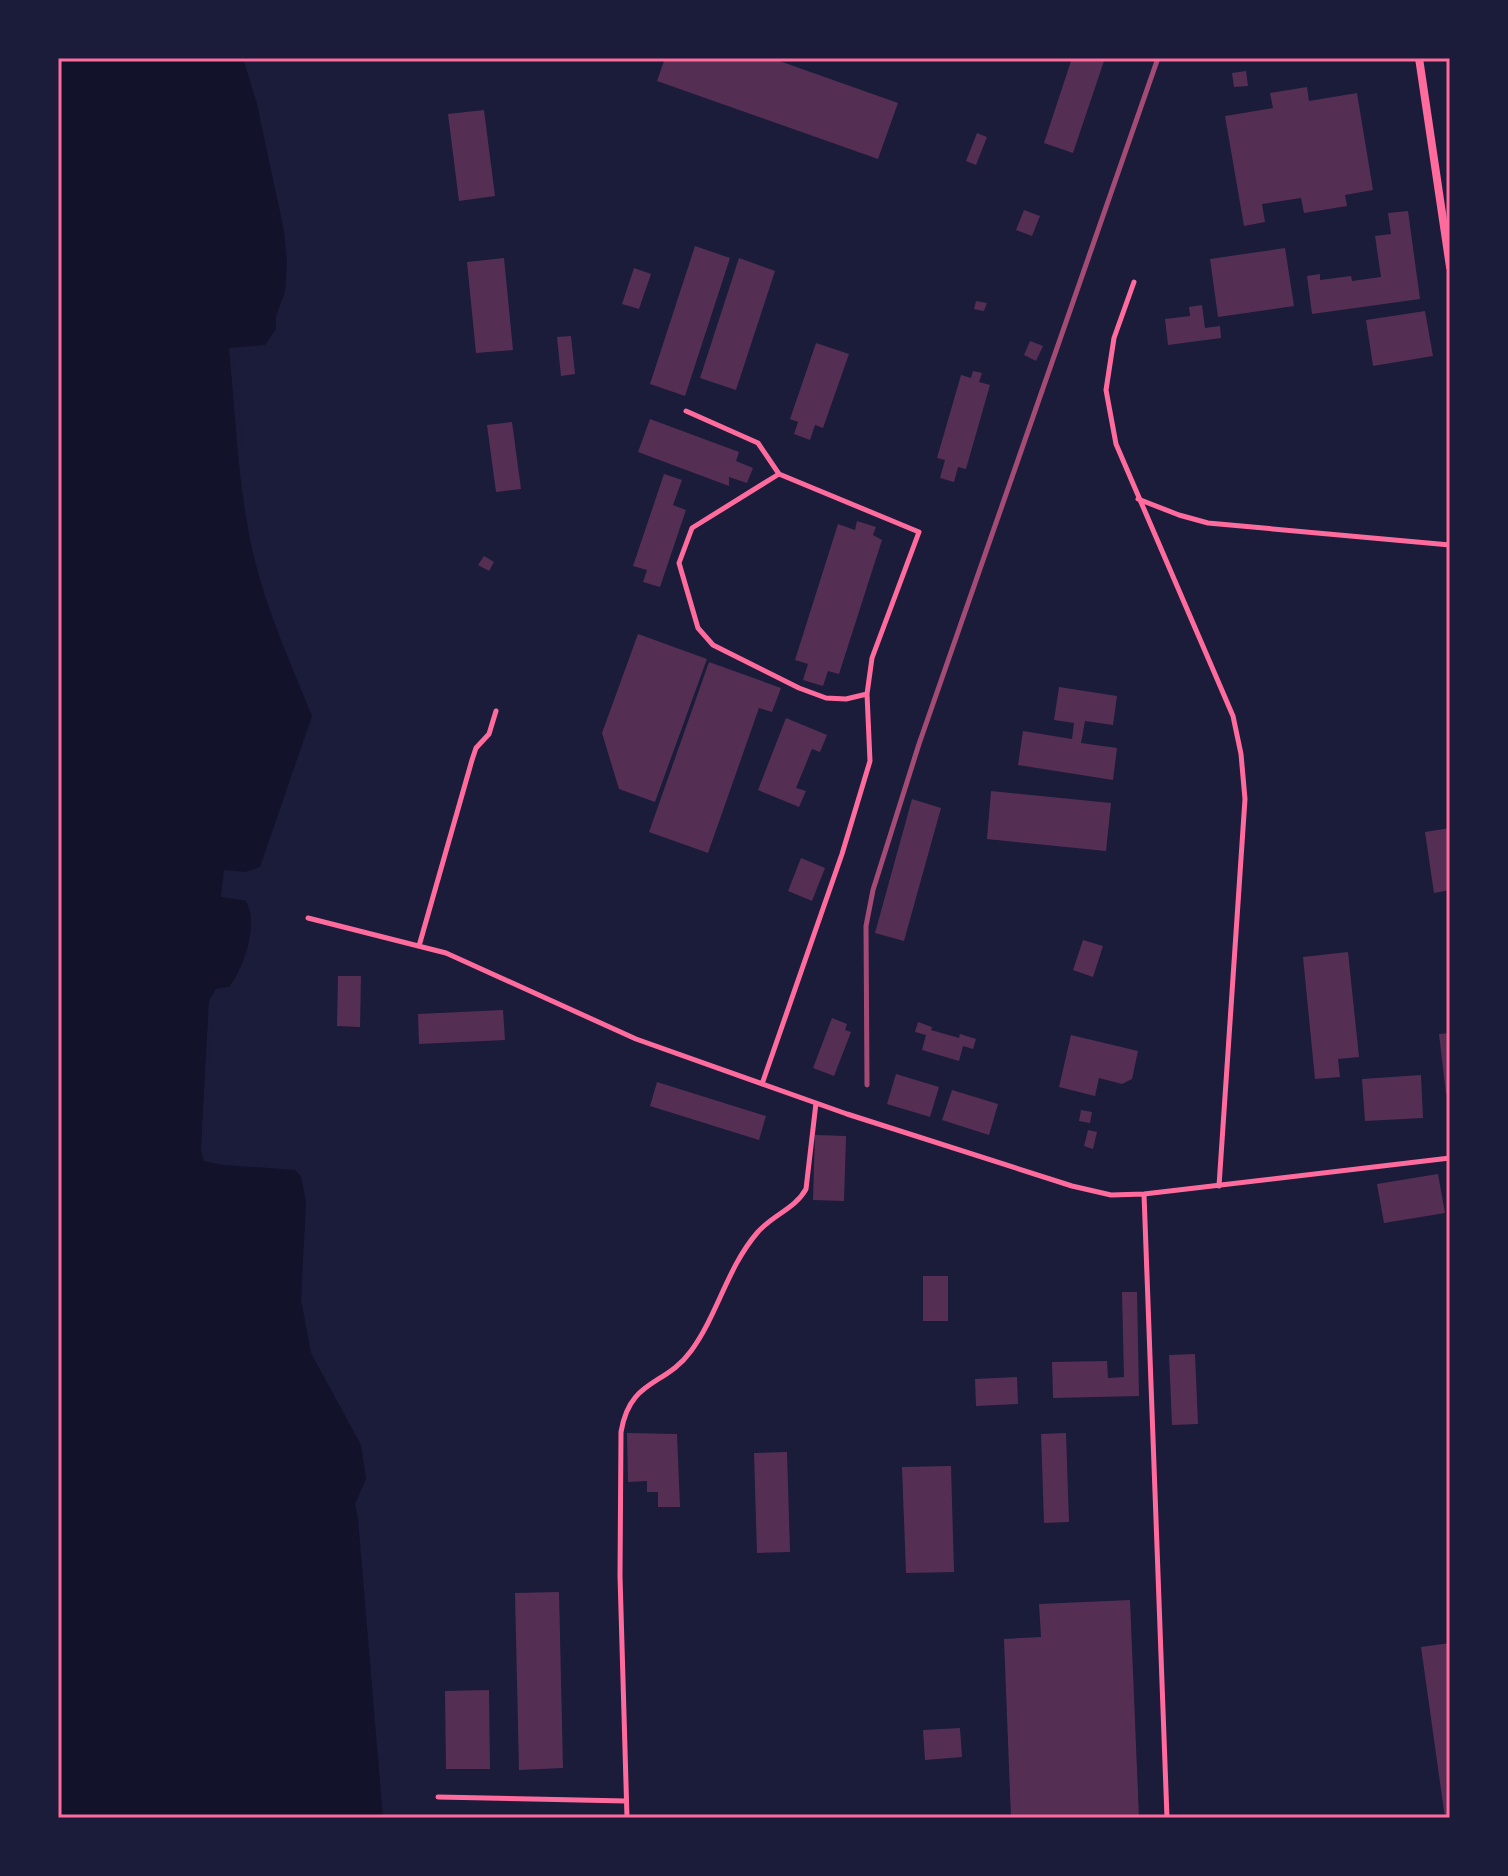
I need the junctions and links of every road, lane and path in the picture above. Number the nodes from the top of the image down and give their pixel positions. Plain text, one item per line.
1 (1419, 58) edge
2 (1450, 267) edge
3 (1134, 282) dead end
4 (686, 411) dead end
5 (779, 474) junction
6 (1138, 499) junction
7 (1450, 545) edge
8 (867, 694) junction
9 (496, 711) dead end
10 (308, 918) dead end
11 (419, 946) junction
12 (762, 1084) junction
13 (816, 1103) junction
14 (1450, 1158) edge
15 (1219, 1186) junction
16 (1144, 1194) junction
17 (438, 1797) dead end
18 (626, 1801) junction
19 (627, 1818) edge
20 (1167, 1818) edge

1 - 2 street
3 - 6 lane
4 - 5 lane
5 - 8 lane
5 - 8 lane
6 - 7 lane
6 - 15 lane
8 - 12 lane
9 - 11 lane
10 - 11 lane
11 - 12 lane
12 - 13 lane
13 - 16 lane
13 - 18 lane
14 - 15 lane
15 - 16 lane
16 - 20 lane
17 - 18 lane
18 - 19 lane

